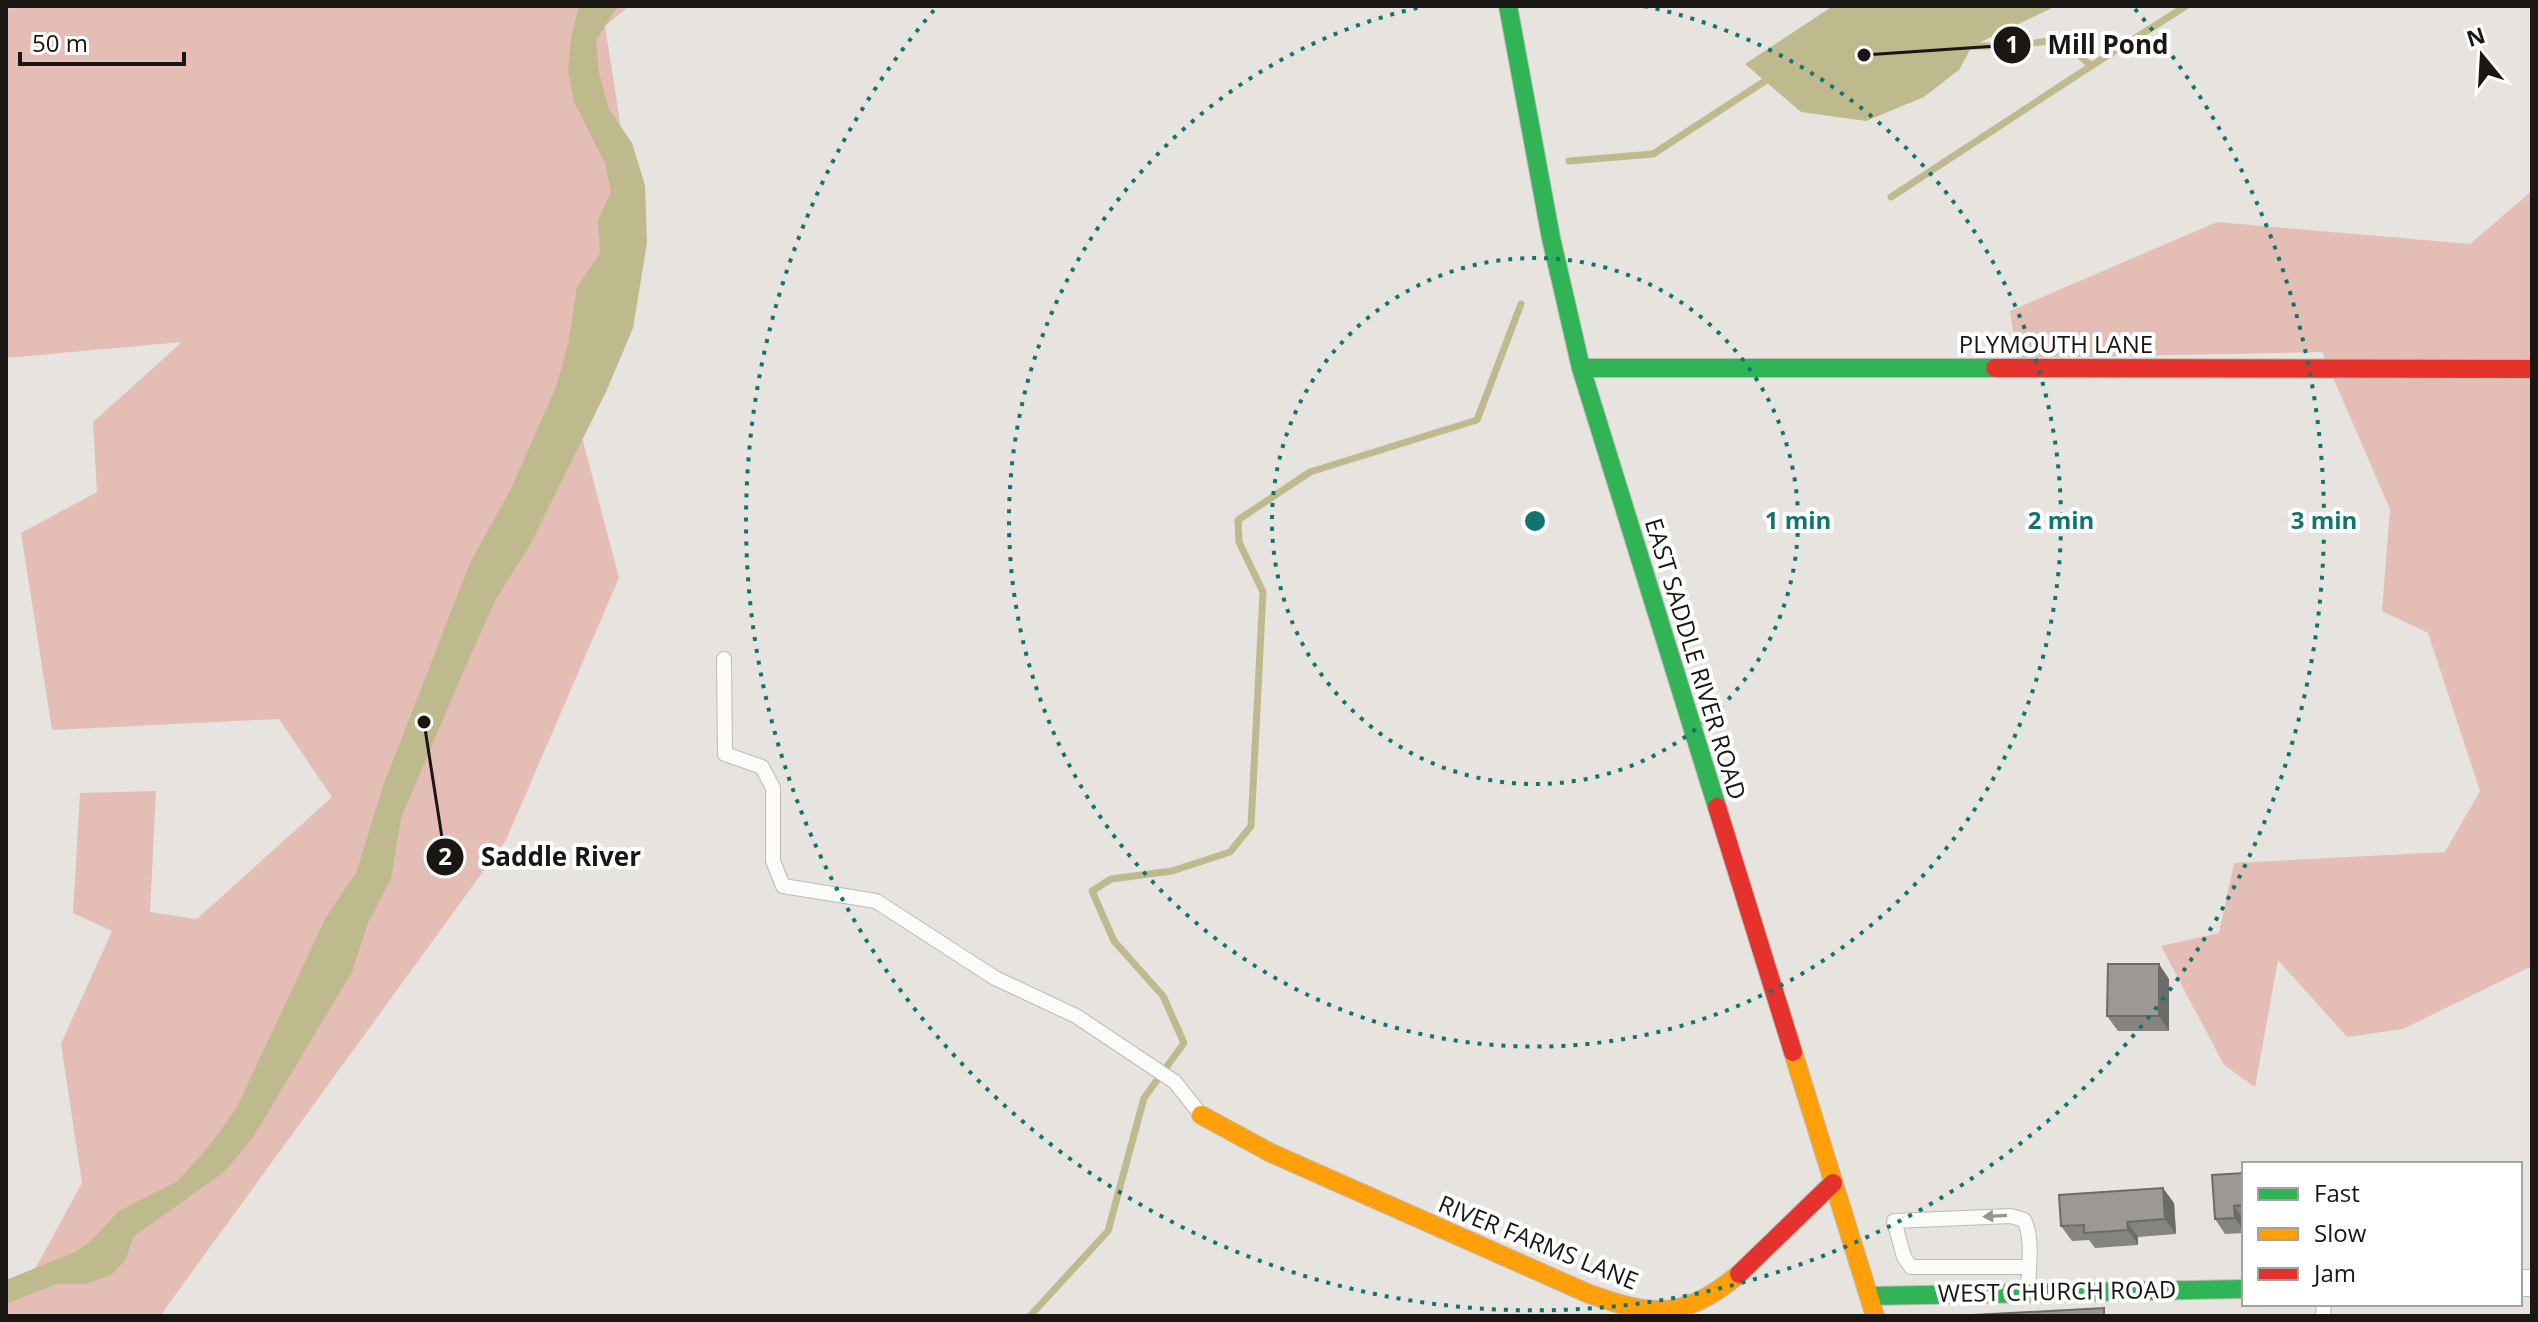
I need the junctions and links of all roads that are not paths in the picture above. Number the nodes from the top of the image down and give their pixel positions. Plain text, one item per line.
1 (1508, 6) edge
2 (1581, 368) junction
3 (2532, 369) edge
4 (724, 659) dead end
5 (1201, 1115) joint
6 (1833, 1183) junction
7 (2028, 1267) junction
8 (1967, 1268) junction
9 (2242, 1289) edge
10 (2028, 1293) junction
11 (1968, 1294) junction
12 (1869, 1296) junction
13 (1875, 1316) edge

1 - 2 street, EAST SADDLE RIVER ROAD
2 - 3 street, PLYMOUTH LANE
2 - 6 street, EAST SADDLE RIVER ROAD
4 - 5 lane
5 - 6 street, RIVER FARMS LANE
6 - 12 street, EAST SADDLE RIVER ROAD
7 - 8 lane
7 -> 8 lane
7 - 10 lane
8 - 11 lane
9 - 10 street, WEST CHURCH ROAD
10 - 11 street, WEST CHURCH ROAD
11 - 12 street, WEST CHURCH ROAD
12 - 13 street, EAST SADDLE RIVER ROAD

